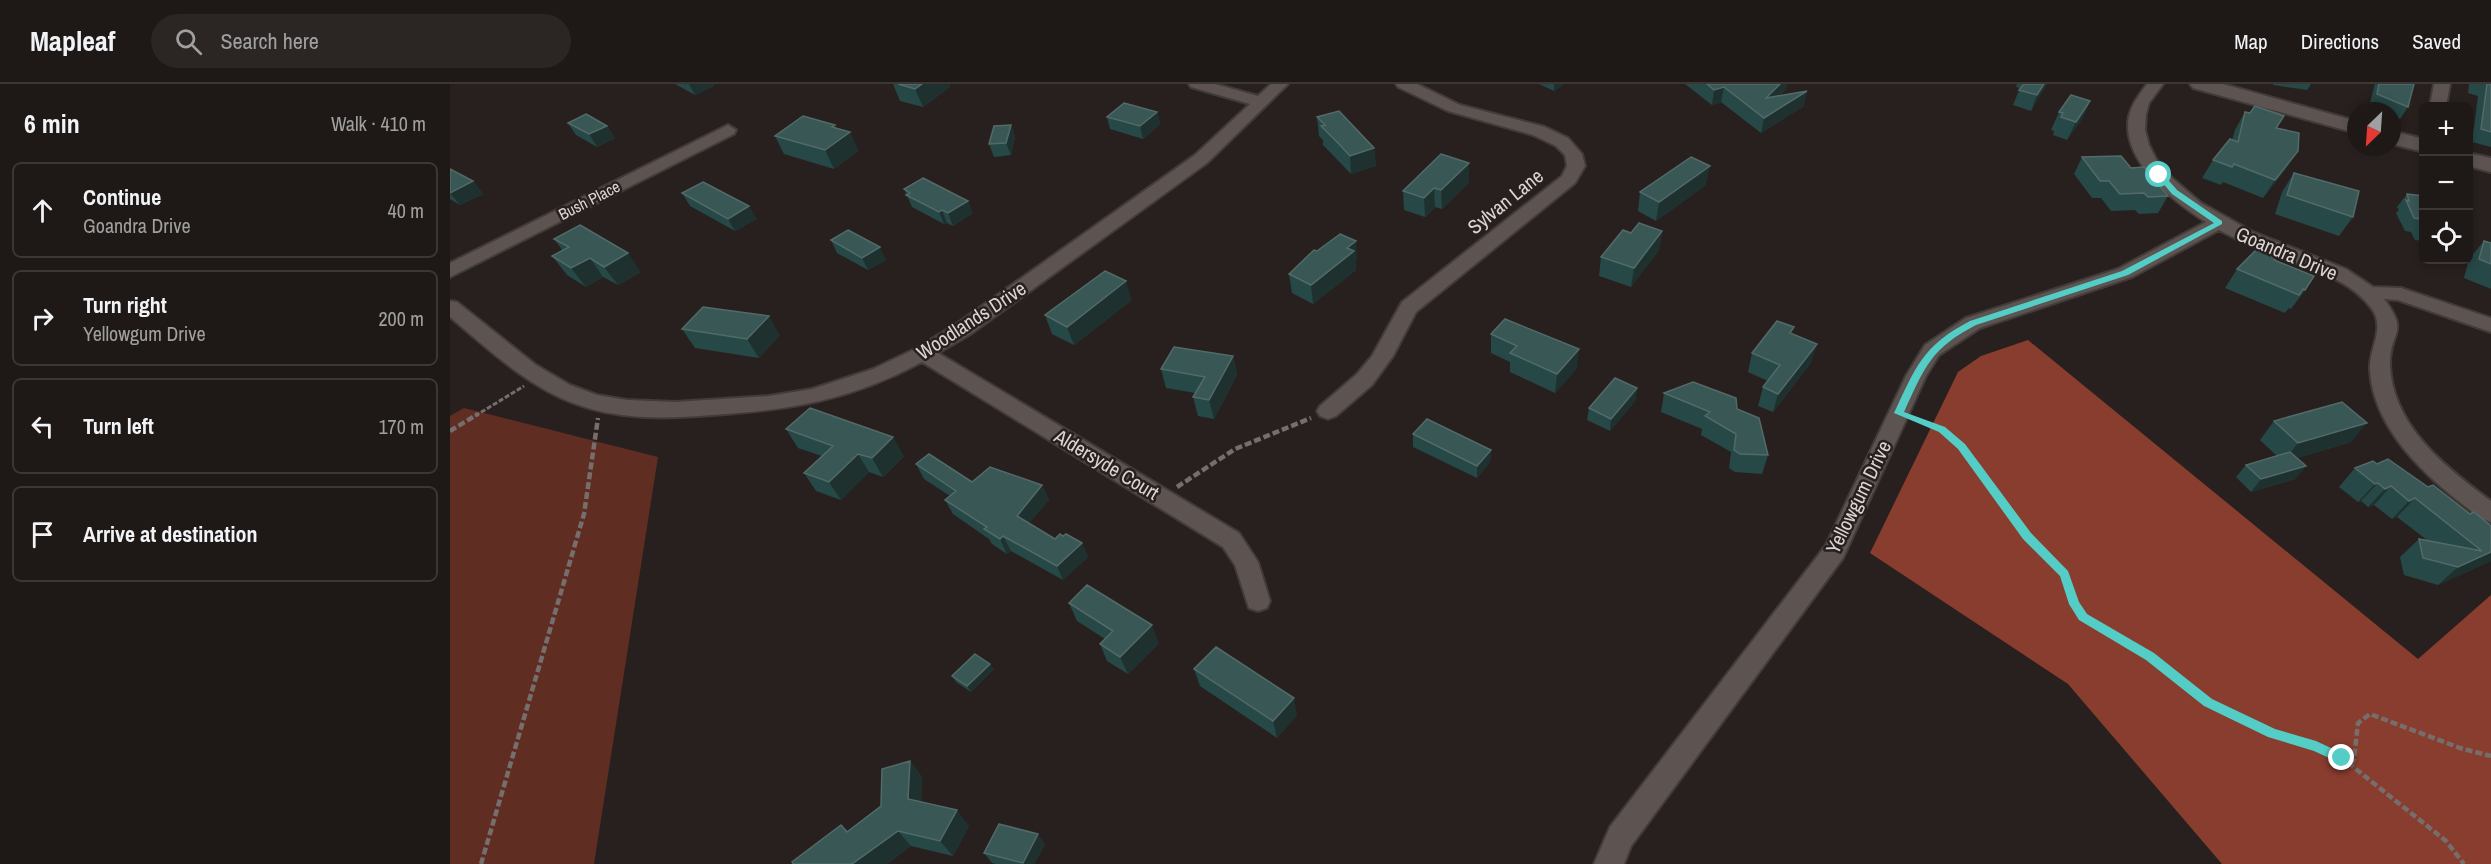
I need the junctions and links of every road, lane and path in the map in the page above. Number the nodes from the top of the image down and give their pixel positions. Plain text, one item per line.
1 (1197, 84) edge
2 (1280, 84) edge
3 (1404, 84) edge
4 (2155, 84) edge
5 (2200, 84) edge
6 (2442, 84) edge
7 (2233, 88) edge
8 (1261, 102) junction
9 (2439, 102) edge
10 (2347, 124) edge
11 (728, 130) dead end
12 (2401, 140) edge
13 (2419, 145) edge
14 (2473, 160) edge
15 (2491, 165) edge
16 (2219, 223) junction
17 (450, 271) edge
18 (2368, 294) junction
19 (450, 307) edge
20 (2491, 325) edge
21 (924, 354) junction
22 (540, 376) junction
23 (1328, 411) joint
24 (1899, 413) junction
25 (598, 414) dead end
26 (450, 431) edge
27 (1161, 497) junction
28 (2491, 513) edge
29 (1258, 601) dead end
30 (2491, 756) edge
31 (2350, 765) junction
32 (481, 864) edge
33 (1609, 864) edge
34 (2464, 864) edge

1 - 8 street
2 - 8 street, Woodlands Drive
3 - 23 street, Sylvan Lane
4 - 16 street, Goandra Drive
5 - 7 street
6 - 9 street
7 - 10 street
8 - 21 street, Woodlands Drive
11 - 17 street, Bush Place
12 - 13 street
14 - 15 street
16 - 18 street, Goandra Drive
16 - 24 street, Yellowgum Drive
18 - 20 street
18 - 28 street, Goandra Drive
19 - 22 street, Woodlands Drive
21 - 22 street, Woodlands Drive
21 - 27 street, Aldersyde Court
22 - 26 path
23 - 27 path
24 - 31 path
24 - 33 street, Yellowgum Drive
25 - 32 path
27 - 29 street, Aldersyde Court
30 - 31 path
31 - 34 path

